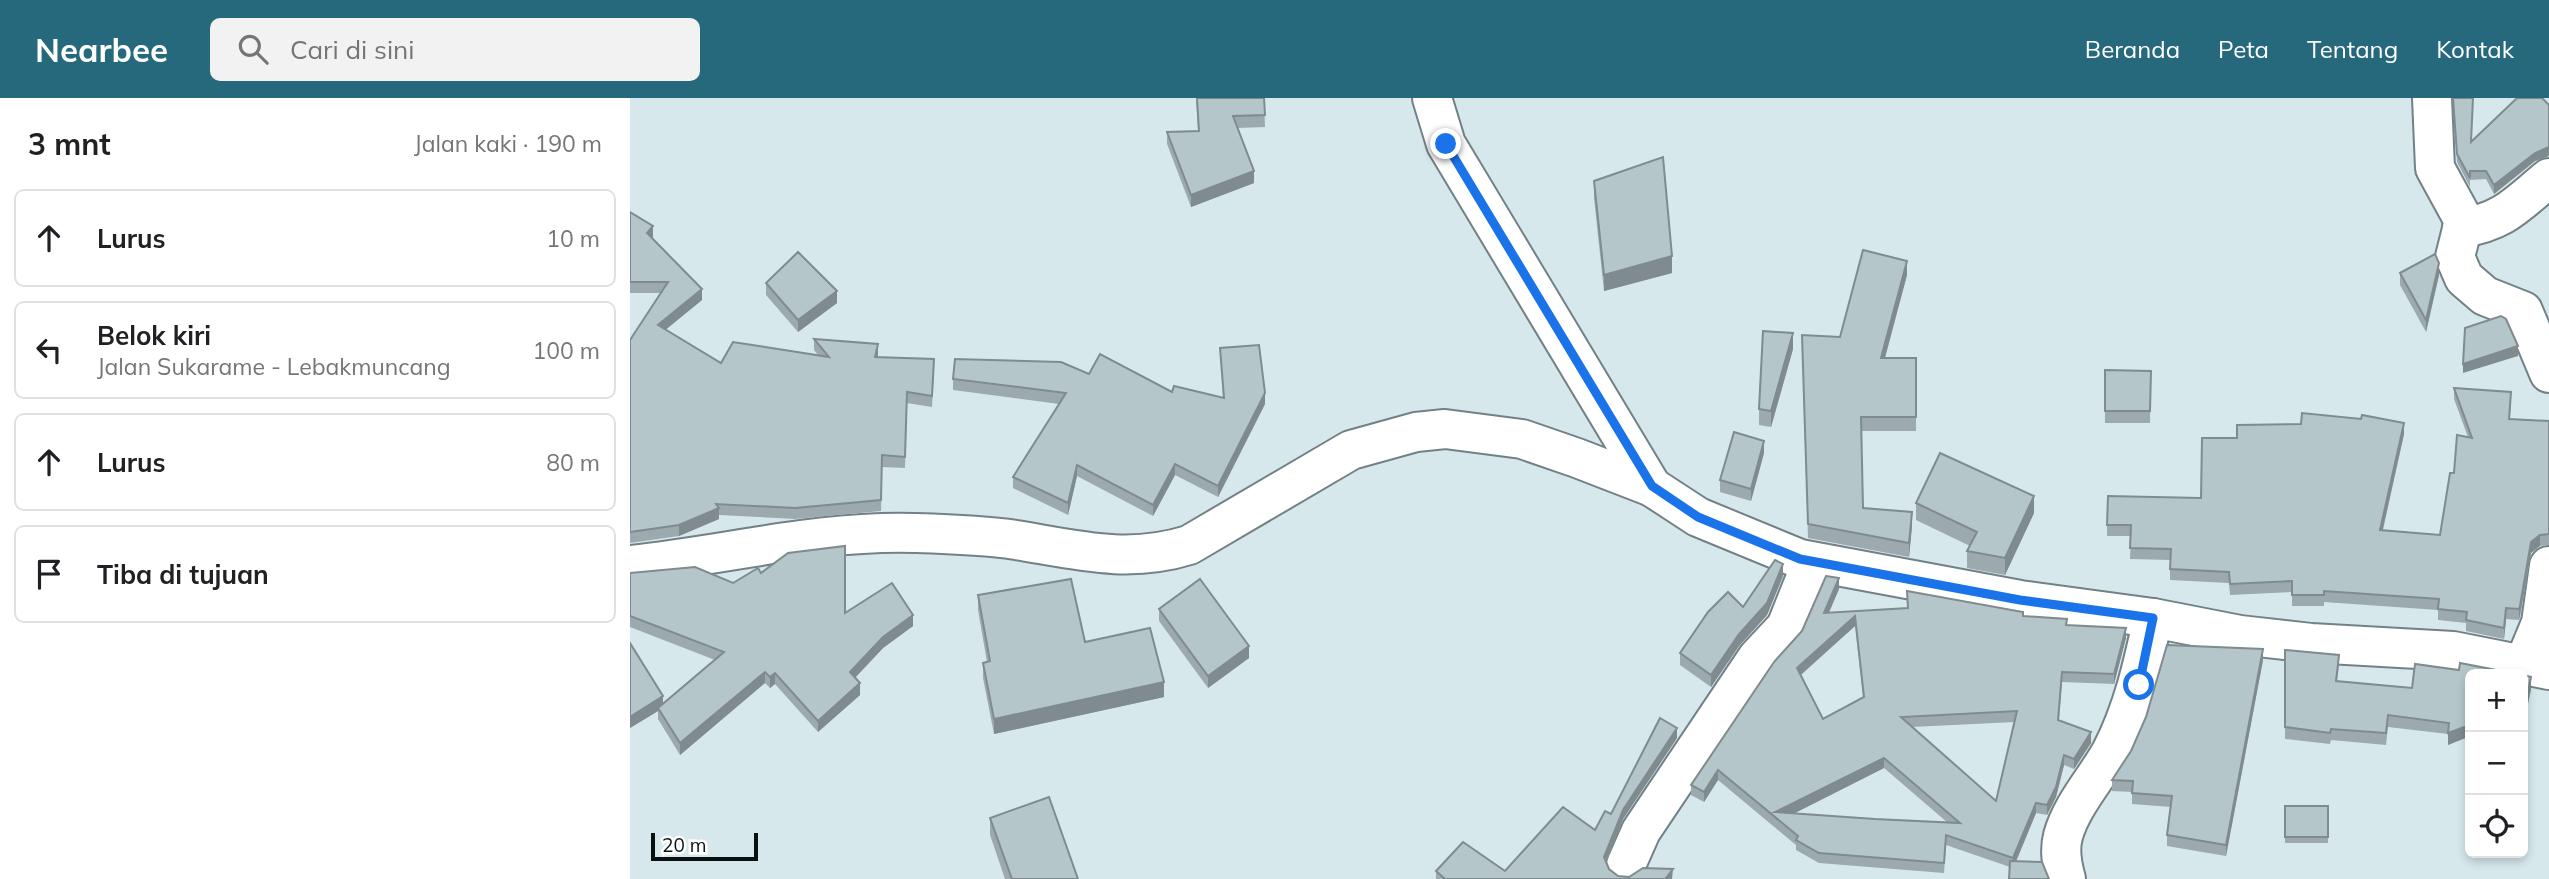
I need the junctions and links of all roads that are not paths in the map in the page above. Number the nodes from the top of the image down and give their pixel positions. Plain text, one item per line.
1 (1433, 98) edge
2 (2432, 98) edge
3 (2549, 178) edge
4 (2462, 228) junction
5 (2549, 373) edge
6 (1652, 486) junction
7 (1812, 562) junction
8 (630, 565) edge
9 (2549, 566) edge
10 (2153, 618) junction
11 (2537, 667) edge
12 (1626, 865) dead end
13 (2066, 879) edge

1 - 6 street
2 - 4 street
3 - 4 street
4 - 5 street
6 - 7 street
6 - 8 street
7 - 10 street
7 - 12 street
9 - 11 street
10 - 11 street
10 - 13 street

